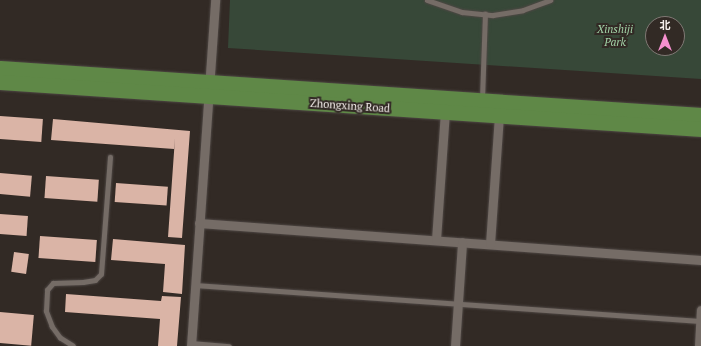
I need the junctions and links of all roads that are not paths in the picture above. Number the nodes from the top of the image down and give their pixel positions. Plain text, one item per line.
1 (215, 0) edge
2 (427, 0) edge
3 (550, 0) edge
4 (485, 14) junction
5 (0, 68) edge
6 (0, 82) edge
7 (209, 89) junction
8 (482, 100) junction
9 (445, 112) junction
10 (701, 115) edge
11 (499, 116) junction
12 (701, 129) edge
13 (110, 156) dead end
14 (200, 223) junction
15 (436, 240) junction
16 (462, 242) junction
17 (490, 244) junction
18 (701, 260) edge
19 (195, 285) junction
20 (458, 304) junction
21 (701, 310) edge
22 (700, 322) edge
23 (191, 345) edge
24 (73, 346) edge
25 (229, 346) edge
26 (455, 346) edge
27 (699, 346) edge

1 - 7 street
2 - 4 lane
3 - 4 lane
4 - 8 lane
5 - 7 main road, Zhongxing Road
6 - 7 main road, Zhongxing Road
7 - 8 main road, Zhongxing Road
7 - 9 main road, Zhongxing Road
7 - 14 street
8 - 10 main road, Zhongxing Road
9 - 11 main road, Zhongxing Road
9 - 15 street
11 - 12 main road, Zhongxing Road
11 - 17 street
13 - 24 lane
14 - 15 street
14 - 19 street
15 - 16 street
16 - 17 street
16 - 20 street
17 - 18 street
19 - 20 lane
19 - 23 street
20 - 22 lane
20 - 26 street
21 - 22 street
22 - 27 street
23 - 25 lane

